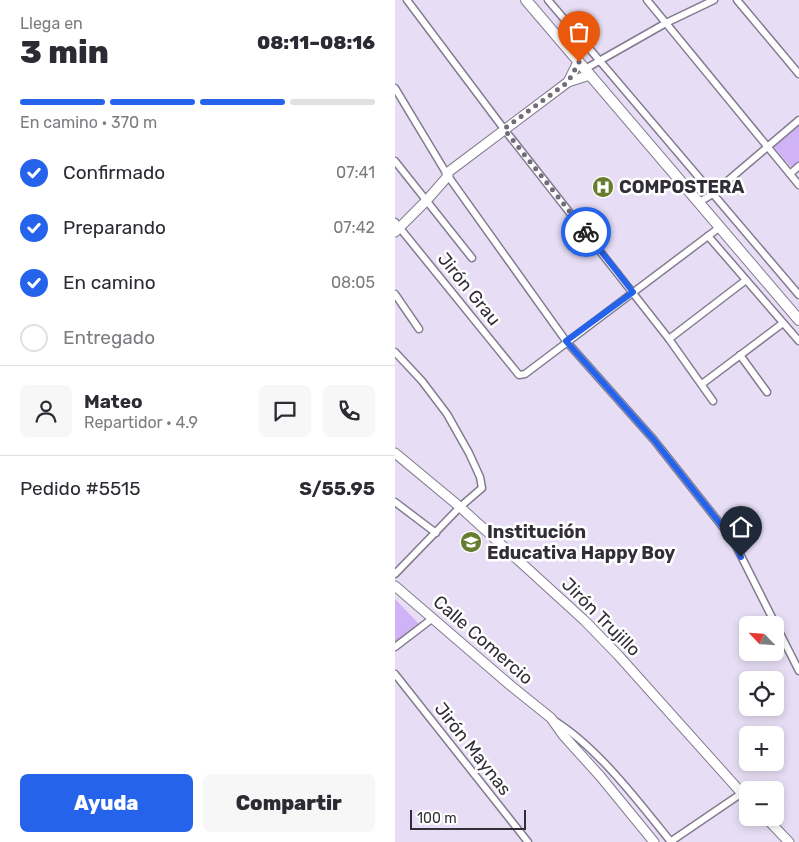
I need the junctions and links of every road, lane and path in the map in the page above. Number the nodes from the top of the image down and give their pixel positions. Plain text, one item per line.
1 (407, 0) edge
2 (526, 0) edge
3 (548, 0) edge
4 (647, 0) edge
5 (703, 0) edge
6 (714, 0) edge
7 (737, 0) edge
8 (675, 19) junction
9 (666, 23) junction
10 (599, 60) junction
11 (584, 69) junction
12 (799, 74) edge
13 (568, 82) junction
14 (395, 88) edge
15 (799, 120) edge
16 (504, 129) junction
17 (767, 146) junction
18 (395, 161) edge
19 (799, 166) edge
20 (447, 174) junction
21 (789, 174) junction
22 (799, 185) edge
23 (713, 194) junction
24 (427, 201) junction
25 (699, 202) junction
26 (397, 227) edge
27 (720, 227) junction
28 (708, 236) junction
29 (472, 258) dead end
30 (745, 280) junction
31 (633, 292) junction
32 (395, 294) edge
33 (799, 295) edge
34 (799, 320) edge
35 (783, 323) junction
36 (419, 329) dead end
37 (669, 339) junction
38 (566, 341) junction
39 (799, 341) edge
40 (395, 352) edge
41 (740, 355) junction
42 (702, 384) junction
43 (767, 392) dead end
44 (713, 401) dead end
45 (395, 453) edge
46 (395, 502) edge
47 (460, 507) junction
48 (436, 533) junction
49 (395, 574) edge
50 (395, 586) edge
51 (433, 618) junction
52 (395, 647) edge
53 (799, 672) edge
54 (395, 674) edge
55 (551, 718) junction
56 (739, 789) edge
57 (739, 800) edge
58 (773, 826) edge
59 (528, 842) edge
60 (654, 842) edge
61 (671, 842) edge
62 (789, 842) edge

1 - 16 street
2 - 11 main road
3 - 10 street
4 - 9 street
5 - 8 street
6 - 8 street
7 - 12 street
8 - 9 street
9 - 10 street
9 - 17 street
10 - 11 street
10 - 23 street
11 - 13 street
11 - 13 street
11 - 25 main road
13 - 16 street
14 - 20 street
15 - 17 street
16 - 20 street
16 - 31 street
17 - 21 street
17 - 23 street
18 - 24 street
19 - 21 street
20 - 24 street
20 - 38 street
21 - 22 street
23 - 25 street
23 - 33 street
24 - 26 street
24 - 29 street
25 - 27 main road
26 - 38 street, Jirón Grau
27 - 28 street
27 - 34 main road
28 - 30 street
28 - 31 street
30 - 35 street
30 - 37 street
31 - 37 street
31 - 38 street
32 - 36 street
35 - 39 street
35 - 41 street
37 - 42 street
38 - 53 street
40 - 47 street
41 - 42 street
41 - 43 street
42 - 44 street
45 - 47 street, Jirón Trujillo
46 - 48 street
47 - 48 street
47 - 56 street, Jirón Trujillo
48 - 49 street
50 - 51 street, Calle Comercio
51 - 52 street
51 - 55 street, Calle Comercio
54 - 59 street, Jirón Maynas
55 - 60 street, Calle Comercio
55 - 61 street, Calle Comercio
57 - 61 street
58 - 62 street

